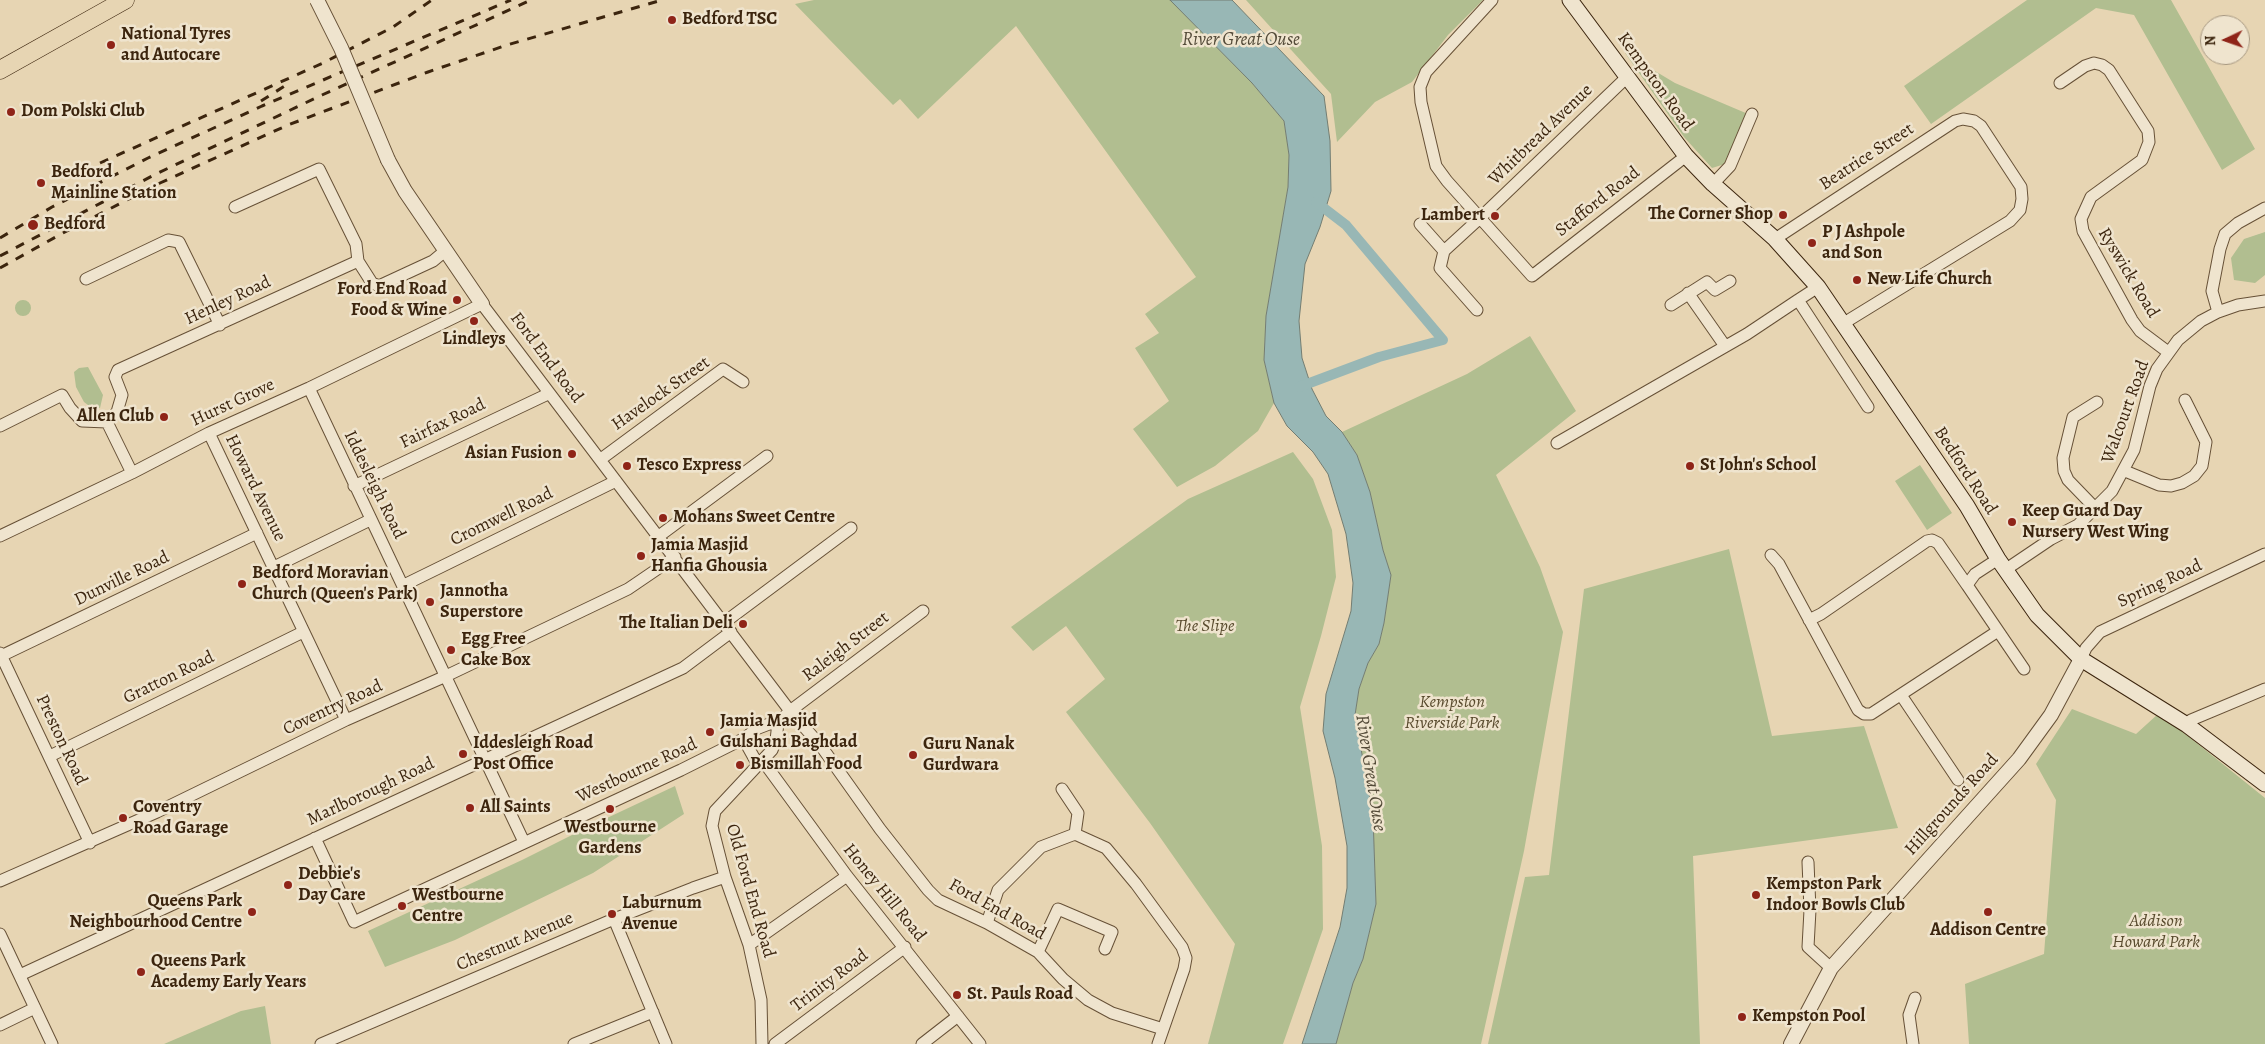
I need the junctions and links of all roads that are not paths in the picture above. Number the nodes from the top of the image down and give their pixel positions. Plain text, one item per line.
1 (125, 0) edge
2 (317, 0) edge
3 (1492, 0) edge
4 (1570, 0) edge
5 (0, 70) edge
6 (2075, 73) junction
7 (1626, 78) junction
8 (2082, 82) dead end
9 (2060, 83) dead end
10 (1752, 114) dead end
11 (1686, 156) junction
12 (1713, 184) junction
13 (235, 207) dead end
14 (2265, 208) edge
15 (1480, 218) junction
16 (1420, 224) dead end
17 (1775, 239) junction
18 (446, 251) junction
19 (1444, 251) junction
20 (358, 261) junction
21 (86, 279) dead end
22 (1730, 280) dead end
23 (1818, 287) junction
24 (1688, 293) junction
25 (1798, 300) junction
26 (2265, 301) edge
27 (482, 304) junction
28 (1671, 305) dead end
29 (1477, 310) dead end
30 (2218, 312) junction
31 (1844, 323) junction
32 (220, 325) junction
33 (1726, 346) junction
34 (2168, 352) junction
35 (743, 382) dead end
36 (309, 388) junction
37 (548, 394) junction
38 (2185, 400) dead end
39 (2097, 402) dead end
40 (1868, 407) dead end
41 (107, 422) junction
42 (0, 426) edge
43 (209, 433) junction
44 (1557, 443) dead end
45 (767, 456) dead end
46 (601, 459) junction
47 (2125, 471) junction
48 (132, 473) junction
49 (616, 481) junction
50 (354, 486) junction
51 (2096, 509) junction
52 (370, 520) junction
53 (851, 528) dead end
54 (257, 533) junction
55 (0, 536) edge
56 (659, 536) junction
57 (2265, 554) edge
58 (1789, 556) dead end
59 (675, 557) junction
60 (2001, 565) junction
61 (274, 567) junction
62 (1968, 584) junction
63 (404, 585) junction
64 (923, 611) dead end
65 (1809, 620) junction
66 (724, 622) junction
67 (1998, 631) junction
68 (303, 632) junction
69 (731, 632) junction
70 (1, 655) edge
71 (2081, 659) junction
72 (2024, 669) dead end
73 (446, 676) junction
74 (2265, 690) edge
75 (1901, 695) junction
76 (790, 711) junction
77 (346, 720) junction
78 (778, 723) junction
79 (2187, 725) junction
80 (746, 738) junction
81 (50, 756) junction
82 (484, 759) junction
83 (761, 763) junction
84 (1958, 780) dead end
85 (2265, 784) edge
86 (1062, 790) dead end
87 (1075, 834) junction
88 (315, 838) junction
89 (524, 842) junction
90 (90, 843) junction
91 (1808, 862) dead end
92 (847, 876) junction
93 (726, 877) junction
94 (0, 881) edge
95 (614, 919) junction
96 (987, 923) junction
97 (0, 934) edge
98 (749, 945) junction
99 (905, 947) junction
100 (1105, 950) dead end
101 (1038, 952) junction
102 (1831, 968) junction
103 (20, 975) junction
104 (1915, 998) dead end
105 (35, 1008) junction
106 (653, 1012) junction
107 (958, 1016) junction
108 (0, 1025) edge
109 (1163, 1029) junction
110 (326, 1043) edge
111 (52, 1044) edge
112 (574, 1044) edge
113 (666, 1044) edge
114 (762, 1044) edge
115 (776, 1044) edge
116 (922, 1044) edge
117 (980, 1044) edge
118 (1158, 1044) edge
119 (1791, 1044) edge
120 (1913, 1044) edge

1 - 5 main road
2 - 18 street, Ford End Road, bridge
3 - 15 street
4 - 7 main road, Kempston Road
6 - 8 street
6 - 9 street, Ryswick Road
6 - 34 street, Ryswick Road
7 - 11 main road, Kempston Road
7 - 15 street, Whitbread Avenue
10 - 12 street
11 - 12 main road, Kempston Road
11 - 15 street, Stafford Road
12 - 17 main road, Bedford Road
13 - 20 street
14 - 30 street
15 - 19 street, Whitbread Avenue
16 - 19 street
17 - 23 main road, Bedford Road
17 - 31 street, Beatrice Street
18 - 20 street
18 - 27 street, Ford End Road
19 - 29 street
20 - 32 street, Henley Road
21 - 32 street
22 - 24 street
23 - 25 street
23 - 31 main road, Bedford Road
24 - 28 street
24 - 33 street
25 - 33 street
25 - 40 street
26 - 30 street, Walcourt Road
27 - 36 street, Hurst Grove
27 - 37 street, Ford End Road
30 - 34 street, Walcourt Road
31 - 60 main road, Bedford Road
32 - 41 street, Henley Road
33 - 44 street
34 - 47 street, Walcourt Road
35 - 46 street, Havelock Street
36 - 43 street, Hurst Grove
36 - 50 street, Iddesleigh Road
37 - 46 street, Ford End Road
37 - 50 street, Fairfax Road
38 - 47 street
39 - 51 street
41 - 42 street
41 - 48 street
43 - 48 street, Hurst Grove
43 - 54 street, Howard Avenue
45 - 56 street
46 - 49 street, Ford End Road
47 - 51 street, Walcourt Road
48 - 55 street, Hurst Grove
49 - 56 street, Ford End Road
49 - 63 street, Cromwell Road
50 - 52 street, Iddesleigh Road
51 - 60 street, Walcourt Road
52 - 61 street
52 - 63 street, Iddesleigh Road
53 - 66 street
54 - 61 street, Howard Avenue
54 - 70 street, Dunville Road
56 - 59 street, Ford End Road
57 - 71 street, Spring Road
58 - 65 street
59 - 66 street, Ford End Road
59 - 73 street, Coventry Road
60 - 62 street, Walcourt Road
60 - 71 main road, Bedford Road
61 - 68 street, Howard Avenue
62 - 65 street
62 - 67 street
63 - 73 street, Iddesleigh Road
64 - 76 street, Raleigh Street
65 - 75 street
66 - 69 street, Ford End Road
67 - 72 street
67 - 75 street
68 - 77 street, Howard Avenue
68 - 81 street, Gratton Road
69 - 76 street, Ford End Road
69 - 82 street, Marlborough Road
70 - 81 street, Preston Road
71 - 79 main road, Bedford Road
71 - 102 street, Hillgrounds Road
73 - 77 street, Coventry Road
73 - 82 street, Iddesleigh Road
74 - 79 street
75 - 84 street
76 - 78 street
76 - 96 street, Ford End Road
77 - 90 street, Coventry Road
78 - 80 street
78 - 83 street, Old Ford End Road
79 - 85 main road, Bedford Road
80 - 83 street
80 - 89 street, Westbourne Road
81 - 90 street, Preston Road
82 - 88 street, Marlborough Road
82 - 89 street, Iddesleigh Road
83 - 92 street, Honey Hill Road
83 - 93 street, Old Ford End Road
86 - 87 street
87 - 96 street
87 - 109 street
88 - 89 street, Westbourne Road
88 - 103 street, Marlborough Road
90 - 94 street, Coventry Road
91 - 102 street
92 - 98 street
92 - 99 street, Honey Hill Road
93 - 95 street, Chestnut Avenue
93 - 98 street, Old Ford End Road
95 - 106 street
95 - 110 street, Chestnut Avenue
96 - 101 street, Ford End Road
97 - 103 street
98 - 114 street, Old Ford End Road
99 - 107 street, Honey Hill Road
99 - 115 street, Trinity Road
100 - 101 street
101 - 109 street, Ford End Road
102 - 119 street, Hillgrounds Road
103 - 105 street
104 - 120 street
105 - 108 street
105 - 111 street
106 - 112 street
106 - 113 street
107 - 116 street
107 - 117 street, Honey Hill Road
109 - 118 street

